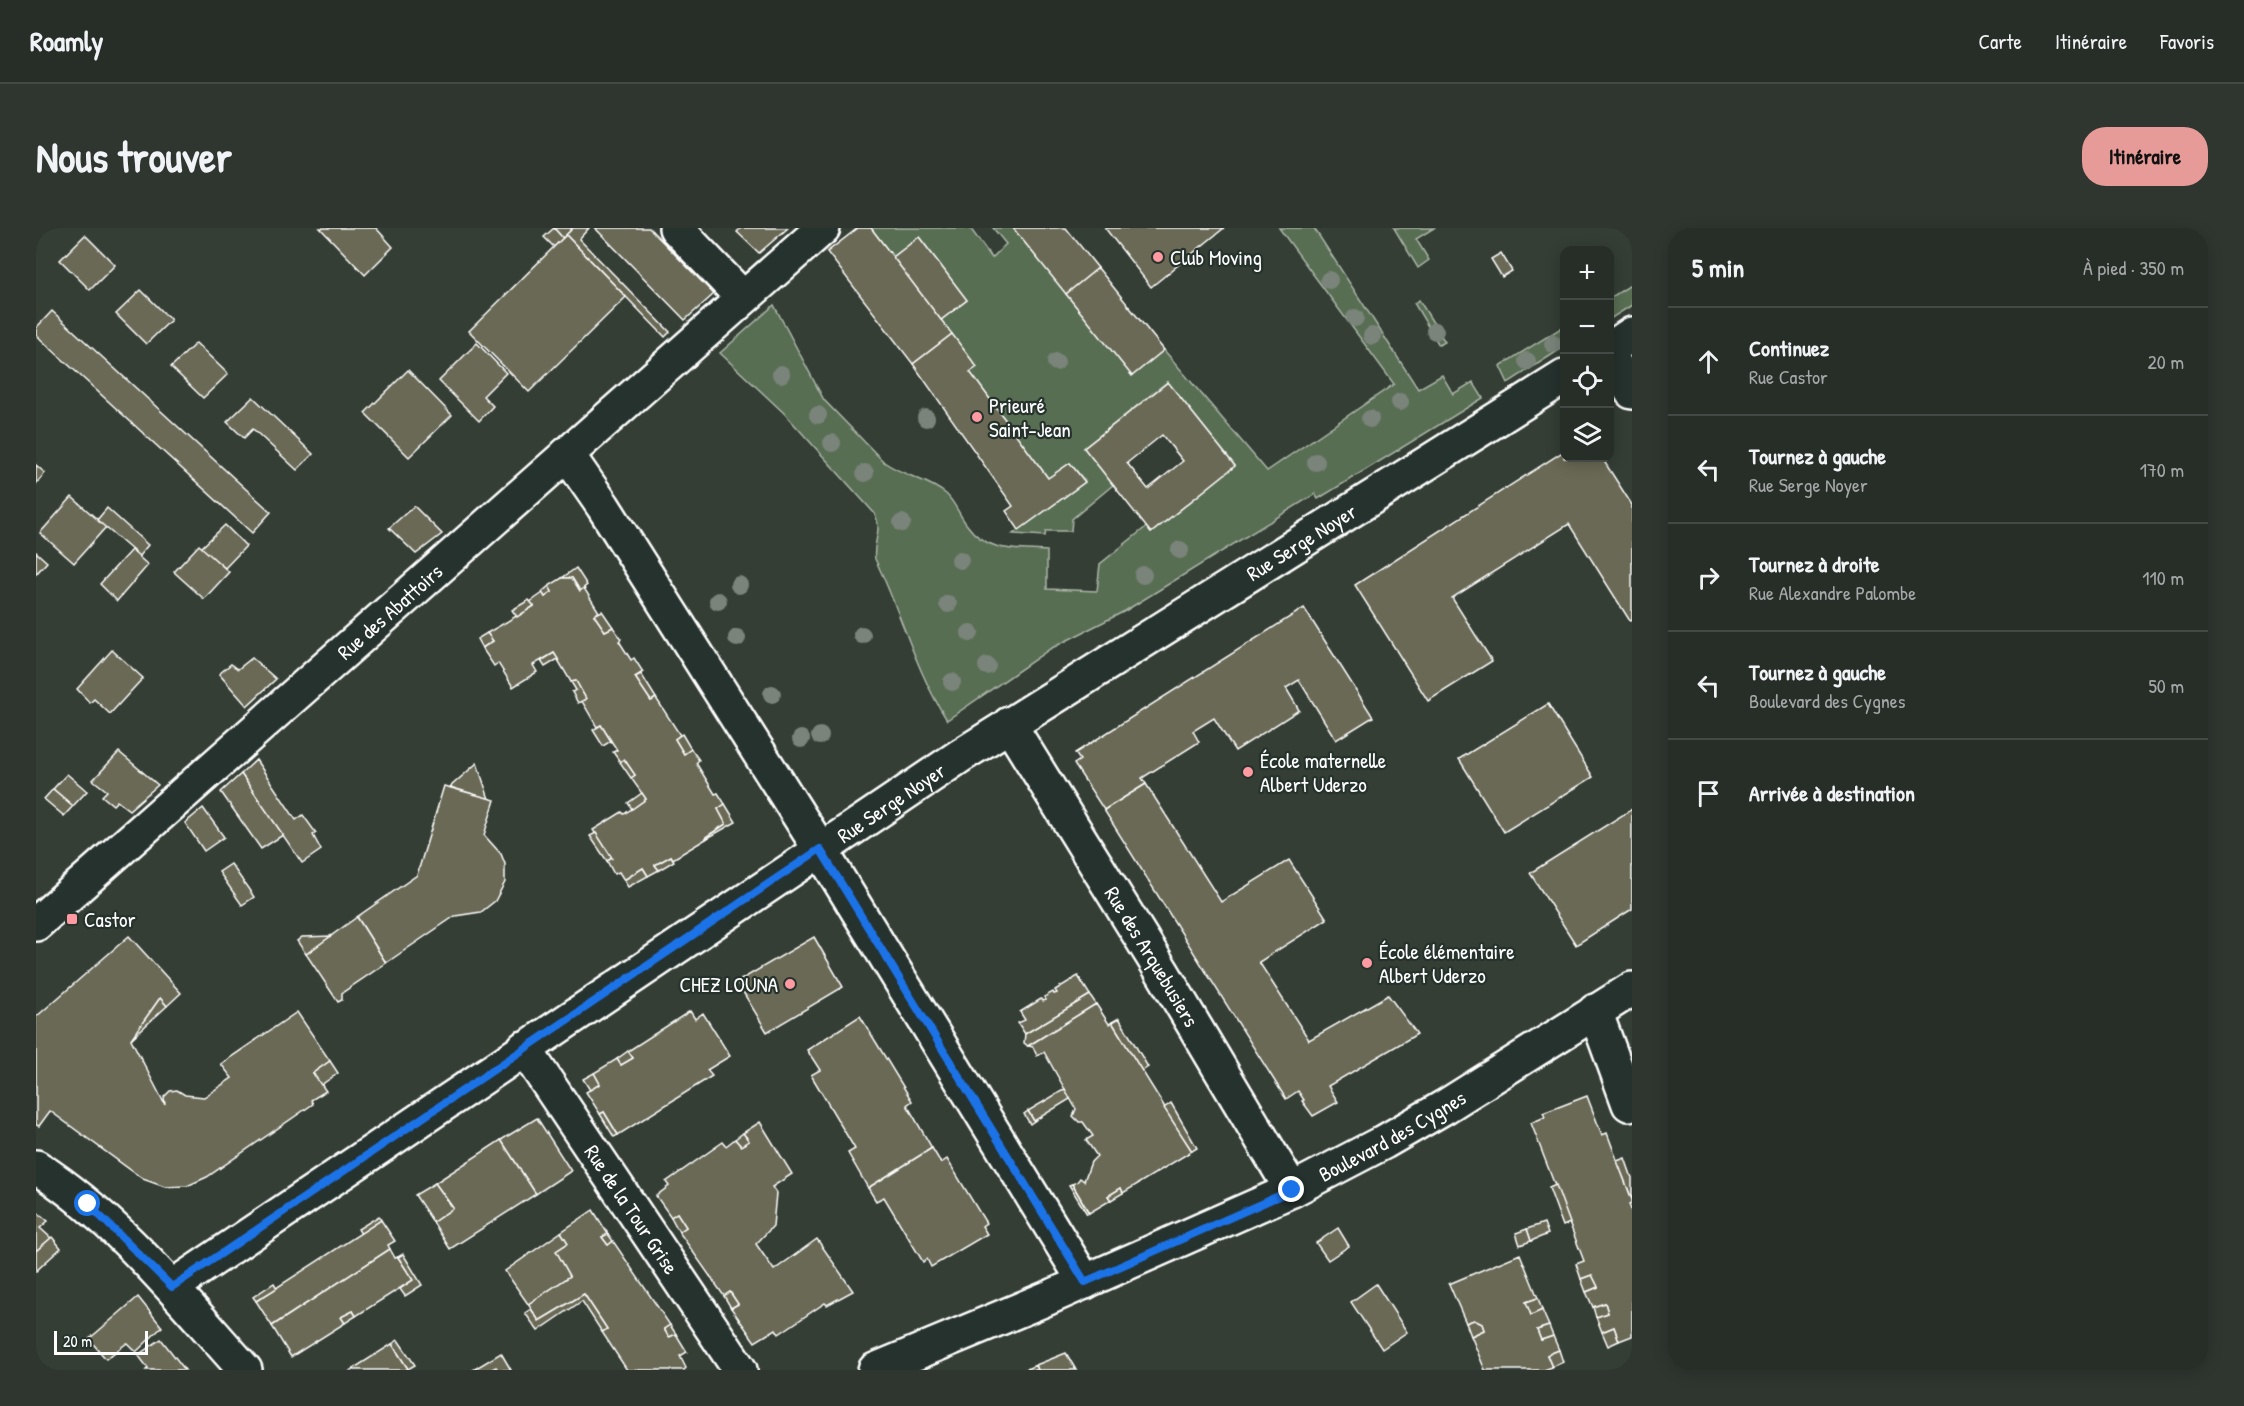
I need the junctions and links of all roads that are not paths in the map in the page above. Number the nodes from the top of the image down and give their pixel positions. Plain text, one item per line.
1 (676, 228) edge
2 (822, 228) edge
3 (743, 298) junction
4 (1632, 334) edge
5 (1614, 346) edge
6 (1614, 363) edge
7 (1560, 380) edge
8 (1632, 392) edge
9 (567, 454) junction
10 (1009, 724) junction
11 (820, 849) junction
12 (36, 924) edge
13 (1632, 989) edge
14 (1594, 1011) junction
15 (524, 1048) junction
16 (1629, 1104) dead end
17 (36, 1167) edge
18 (1292, 1190) junction
19 (1085, 1282) junction
20 (172, 1287) junction
21 (245, 1370) edge
22 (740, 1370) edge
23 (875, 1370) edge

1 - 3 street
2 - 3 street, Rue des Abattoirs
3 - 9 street, Rue des Abattoirs
4 - 5 street
6 - 8 street
7 - 10 street, Rue Serge Noyer
9 - 11 street
9 - 12 street, Rue des Abattoirs
10 - 11 street, Rue Serge Noyer
10 - 18 street, Rue des Arquebusiers
11 - 15 street, Rue Serge Noyer
11 - 19 street
13 - 14 street, Boulevard des Cygnes
14 - 16 street
14 - 18 street, Boulevard des Cygnes
15 - 20 street, Rue Serge Noyer
15 - 22 street, Rue de la Tour Grise
17 - 20 street
18 - 19 street, Boulevard des Cygnes
19 - 23 street, Boulevard des Cygnes
20 - 21 street

